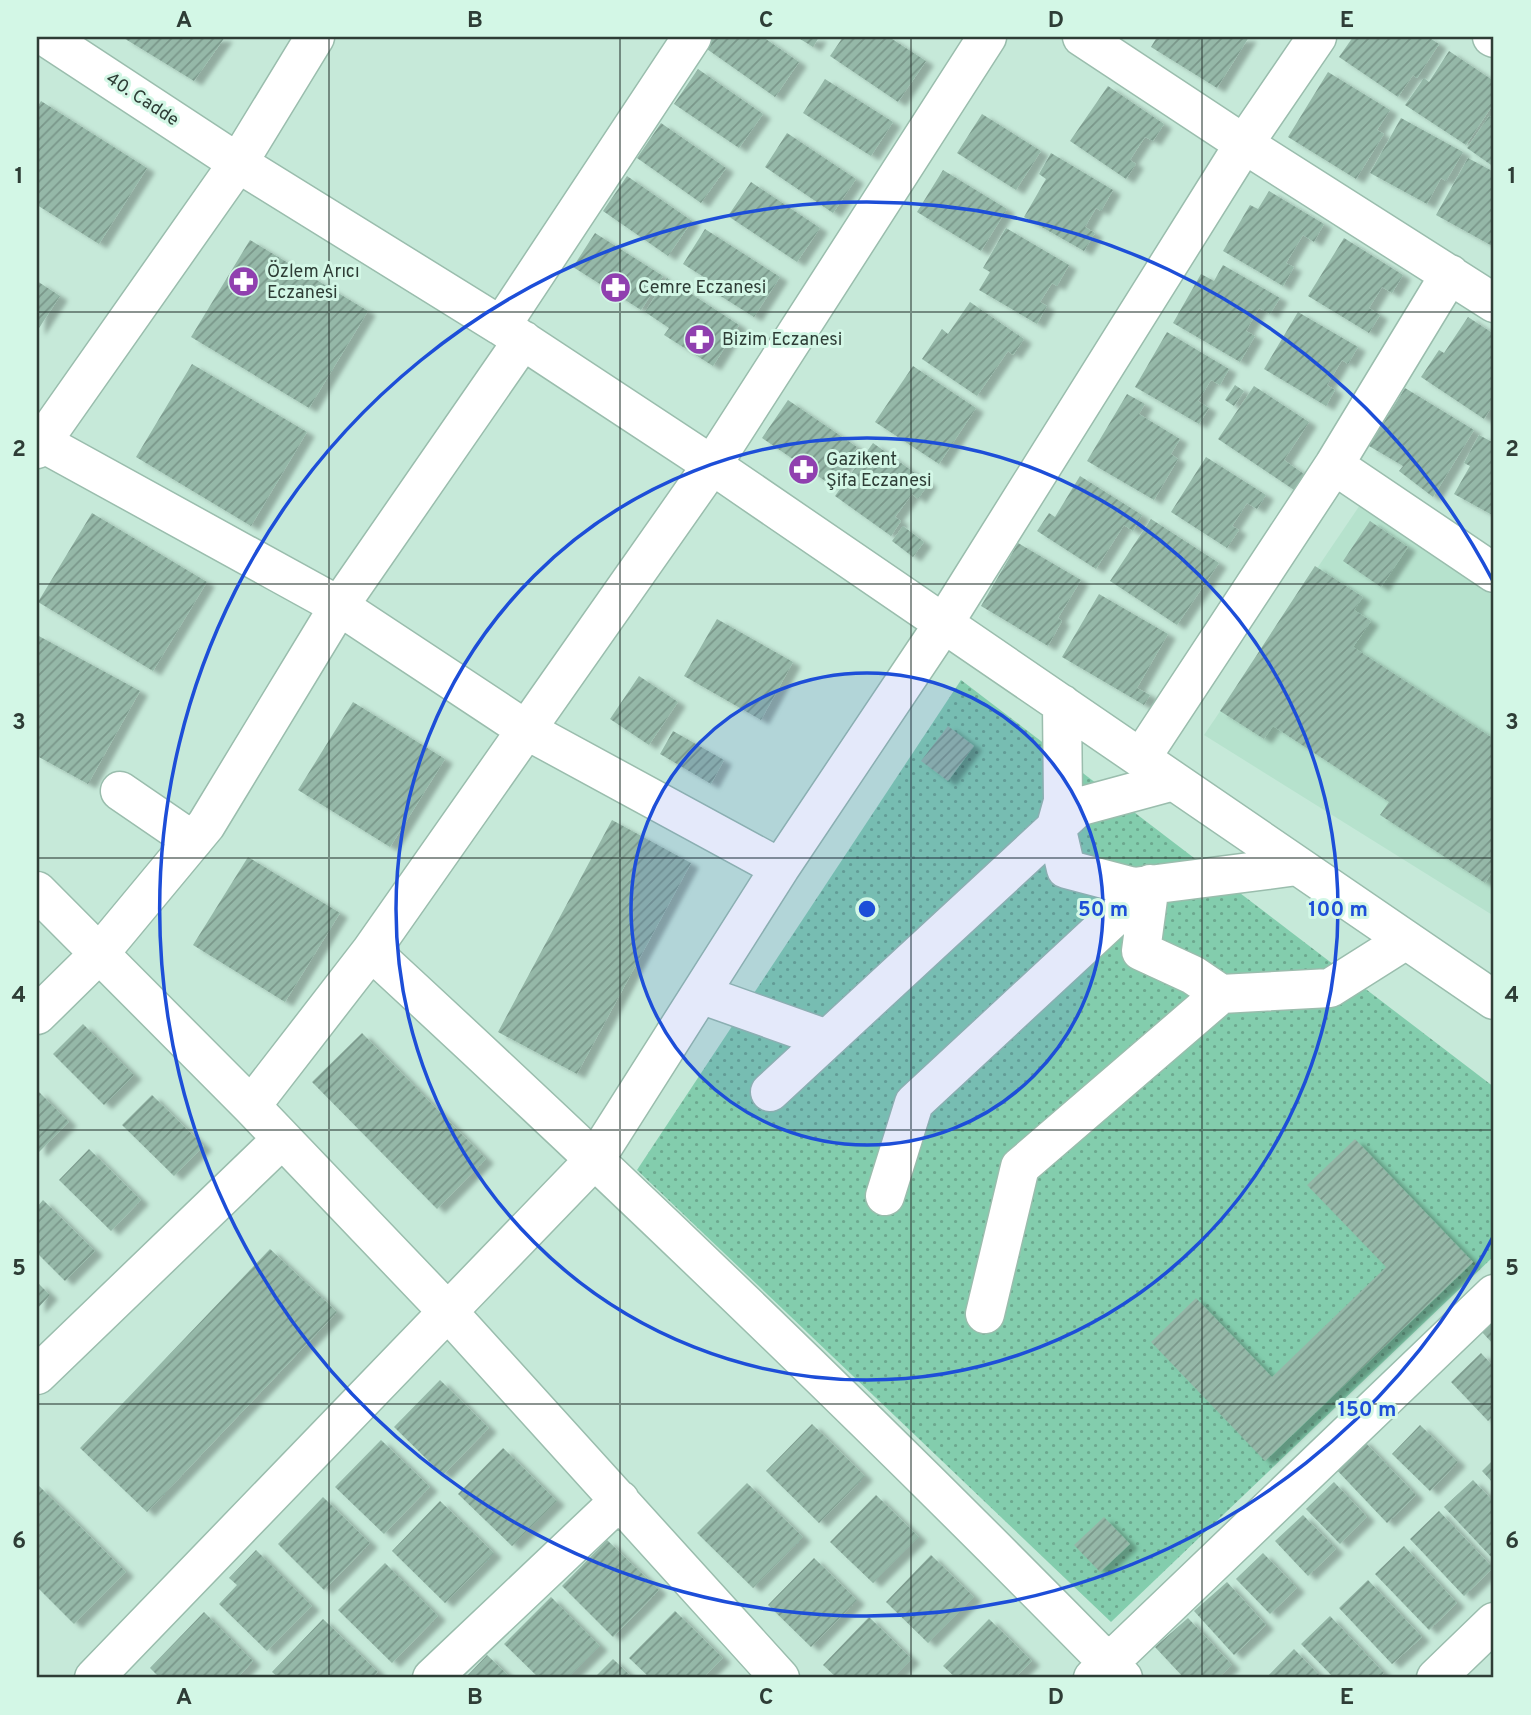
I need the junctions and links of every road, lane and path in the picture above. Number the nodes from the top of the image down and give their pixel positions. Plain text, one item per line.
1 (46, 37) edge
2 (316, 37) edge
3 (692, 37) edge
4 (987, 37) edge
5 (1082, 37) edge
6 (1317, 37) edge
7 (1244, 144) junction
8 (237, 163) junction
9 (1450, 274) junction
10 (1494, 303) edge
11 (512, 333) junction
12 (50, 402) edge
13 (39, 446) edge
14 (712, 465) junction
15 (1334, 465) junction
16 (1494, 573) edge
17 (339, 606) junction
18 (944, 623) junction
19 (1062, 704) junction
20 (527, 731) junction
21 (1141, 758) junction
22 (1174, 781) junction
23 (120, 791) dead end
24 (1056, 826) junction
25 (193, 841) junction
26 (1297, 866) junction
27 (780, 868) junction
28 (1150, 884) junction
29 (37, 891) edge
30 (1406, 940) junction
31 (371, 951) junction
32 (98, 955) junction
33 (700, 994) junction
34 (1221, 994) junction
35 (1494, 1000) edge
36 (37, 1015) edge
37 (827, 1039) junction
38 (770, 1092) dead end
39 (251, 1106) junction
40 (282, 1139) junction
41 (596, 1158) junction
42 (885, 1196) dead end
43 (1494, 1294) edge
44 (449, 1313) junction
45 (985, 1314) dead end
46 (37, 1375) edge
47 (620, 1500) junction
48 (1494, 1622) edge
49 (1108, 1673) edge
50 (768, 1674) edge
51 (94, 1678) edge
52 (432, 1678) edge
53 (1436, 1678) edge

1 - 8 street, 40. Cadde
2 - 8 street
3 - 11 street
4 - 14 street
5 - 7 street
6 - 7 street
7 - 9 street
7 - 18 street
8 - 11 street, 40. Cadde
8 - 12 street
9 - 10 street
9 - 15 street
11 - 14 street, 40. Cadde
11 - 17 street
12 - 13 street
13 - 17 street
14 - 18 street, 40. Cadde
14 - 20 street
15 - 16 street
15 - 21 street
17 - 20 street
17 - 25 street
18 - 19 street, 40. Cadde
18 - 27 street
19 - 21 street, 40. Cadde
19 - 24 street
20 - 27 street
20 - 31 street
21 - 22 street, 40. Cadde
22 - 24 street
22 - 26 street, 40. Cadde
23 - 25 street
24 - 28 street
24 - 37 street
25 - 32 street
26 - 28 street
26 - 30 street, 40. Cadde
27 - 33 street
28 - 34 street
28 - 42 street
29 - 32 street
30 - 34 street
30 - 35 street, 40. Cadde
31 - 39 street
31 - 41 street
32 - 36 street
32 - 39 street
33 - 37 street
33 - 41 street
34 - 45 street
37 - 38 street
39 - 40 street
40 - 44 street
40 - 46 street
41 - 44 street
41 - 49 street
43 - 49 street
44 - 47 street
44 - 51 street
47 - 50 street
47 - 52 street
48 - 53 street

